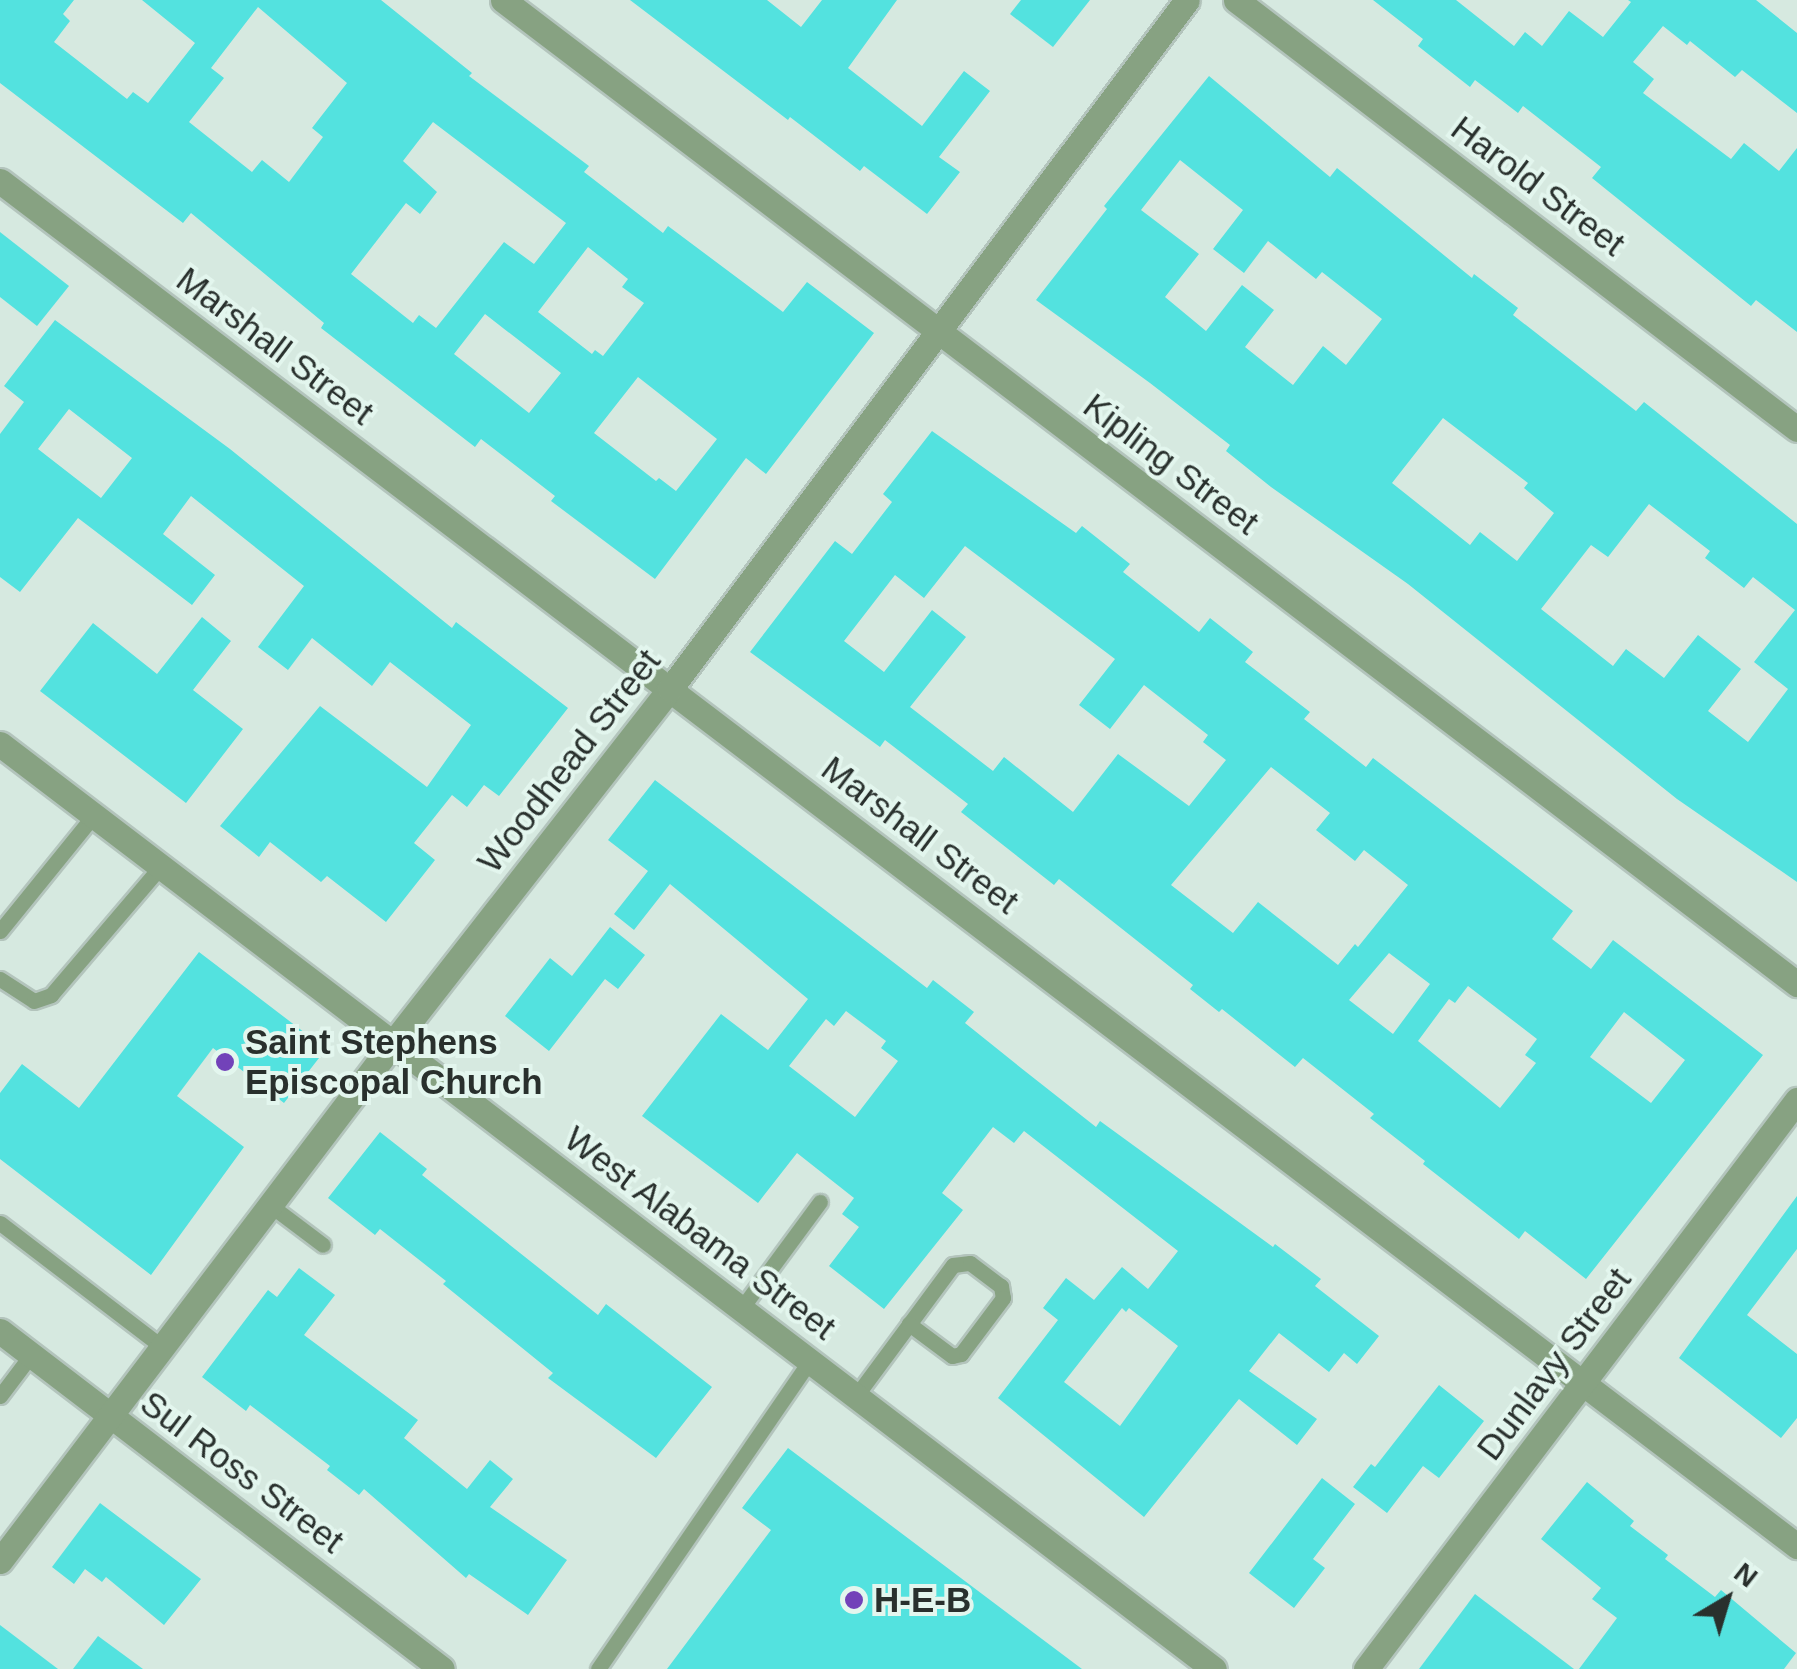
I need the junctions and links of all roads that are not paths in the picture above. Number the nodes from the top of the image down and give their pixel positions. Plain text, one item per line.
1 (503, 0) edge
2 (1187, 0) edge
3 (1236, 0) edge
4 (0, 181) edge
5 (938, 330) junction
6 (1797, 428) edge
7 (670, 690) junction
8 (0, 744) edge
9 (94, 816) junction
10 (160, 866) junction
11 (0, 931) edge
12 (0, 979) edge
13 (1797, 984) edge
14 (393, 1044) junction
15 (1797, 1100) edge
16 (820, 1202) dead end
17 (270, 1205) junction
18 (0, 1223) edge
19 (322, 1245) dead end
20 (741, 1308) junction
21 (910, 1324) junction
22 (0, 1332) edge
23 (162, 1347) junction
24 (31, 1355) junction
25 (810, 1361) junction
26 (1582, 1383) junction
27 (0, 1396) edge
28 (856, 1396) junction
29 (110, 1416) junction
30 (1797, 1546) edge
31 (0, 1561) edge
32 (442, 1669) edge
33 (598, 1669) edge
34 (1214, 1669) edge
35 (1366, 1669) edge

1 - 5 street, Kipling Street
2 - 5 street, Woodhead Street
3 - 6 street, Harold Street
4 - 7 street, Marshall Street
5 - 7 street, Woodhead Street
5 - 13 street, Kipling Street
7 - 14 street, Woodhead Street
7 - 26 street, Marshall Street
8 - 9 street, West Alabama Street
9 - 10 street, West Alabama Street
9 - 11 lane
10 - 12 lane
10 - 14 street, West Alabama Street
14 - 17 street, Woodhead Street
14 - 20 street, West Alabama Street
15 - 26 street, Dunlavy Street
16 - 20 lane
17 - 19 lane
17 - 23 street, Woodhead Street
18 - 23 lane
20 - 25 street, West Alabama Street
21 - 21 lane
21 - 28 lane
22 - 24 street, Sul Ross Street
23 - 29 street, Woodhead Street
24 - 27 lane
24 - 29 street, Sul Ross Street
25 - 28 street, West Alabama Street
25 - 33 lane
26 - 30 street, Marshall Street
26 - 35 street, Dunlavy Street
28 - 34 street, West Alabama Street
29 - 31 street, Woodhead Street
29 - 32 street, Sul Ross Street

